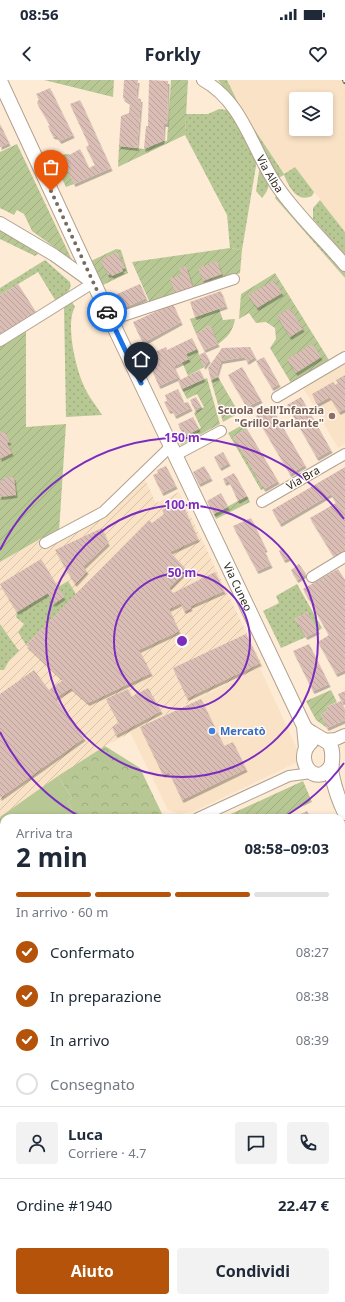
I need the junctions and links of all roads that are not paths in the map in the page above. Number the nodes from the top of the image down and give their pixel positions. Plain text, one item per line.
1 (202, 80) edge
2 (0, 81) edge
3 (0, 223) edge
4 (345, 265) edge
5 (234, 279) dead end
6 (93, 282) junction
7 (111, 320) junction
8 (0, 341) edge
9 (345, 358) edge
10 (277, 397) dead end
11 (221, 431) dead end
12 (174, 451) junction
13 (345, 454) edge
14 (262, 502) dead end
15 (45, 542) dead end
16 (345, 557) edge
17 (312, 577) dead end
18 (305, 728) junction
19 (345, 735) edge
20 (324, 743) junction
21 (309, 764) junction
22 (331, 766) junction
23 (337, 796) junction
24 (345, 813) edge
25 (207, 814) edge

1 - 4 street, Via Alba
2 - 6 main road, Via Cuneo
3 - 6 street
5 - 7 street
6 - 7 main road, Via Cuneo
6 - 8 street
7 - 12 main road, Via Cuneo
9 - 10 street
11 - 12 street
12 - 15 street
12 - 18 main road, Via Cuneo
13 - 14 street, Via Bra
16 - 17 street
18 - 20 main road, Via Cuneo
18 - 21 main road, Via Cuneo
19 - 20 street
20 - 21 main road
20 - 22 main road
21 - 22 main road
21 - 23 main road
21 - 25 street
22 - 23 main road
23 - 24 main road

